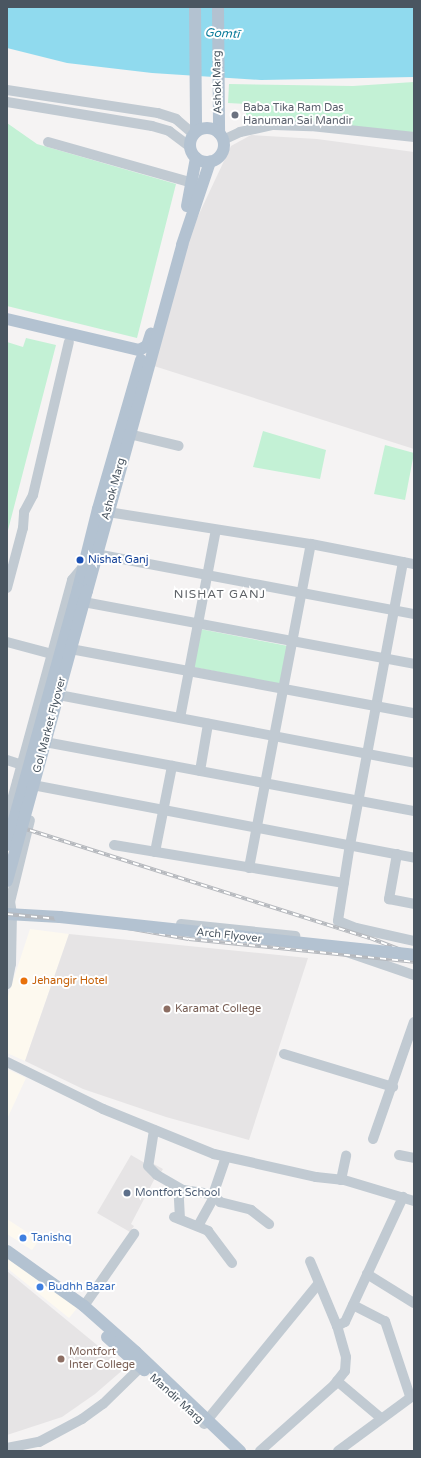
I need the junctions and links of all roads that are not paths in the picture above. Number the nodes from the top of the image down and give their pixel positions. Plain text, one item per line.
1 (194, 7) edge
2 (218, 7) edge
3 (7, 90) edge
4 (7, 102) edge
5 (195, 128) junction
6 (221, 136) junction
7 (414, 137) edge
8 (48, 142) dead end
9 (190, 146) junction
10 (196, 158) junction
11 (210, 162) junction
12 (193, 183) junction
13 (7, 319) edge
14 (7, 327) edge
15 (69, 342) junction
16 (146, 360) junction
17 (129, 434) junction
18 (179, 446) dead end
19 (108, 512) junction
20 (216, 530) junction
21 (311, 544) junction
22 (96, 554) junction
23 (403, 562) junction
24 (414, 564) edge
25 (88, 567) junction
26 (207, 575) junction
27 (7, 588) edge
28 (301, 592) junction
29 (85, 594) junction
30 (394, 610) junction
31 (414, 614) edge
32 (198, 624) junction
33 (292, 641) junction
34 (7, 642) edge
35 (76, 650) junction
36 (52, 654) junction
37 (385, 659) junction
38 (414, 664) edge
39 (189, 670) junction
40 (282, 688) junction
41 (64, 696) junction
42 (376, 706) junction
43 (414, 713) edge
44 (180, 718) junction
45 (208, 724) junction
46 (273, 736) junction
47 (29, 739) junction
48 (50, 744) junction
49 (367, 754) junction
50 (7, 760) edge
51 (414, 763) edge
52 (22, 765) junction
53 (172, 766) junction
54 (200, 771) junction
55 (17, 782) junction
56 (264, 783) junction
57 (38, 787) junction
58 (358, 801) junction
59 (163, 810) junction
60 (414, 811) edge
61 (8, 815) edge
62 (30, 818) junction
63 (257, 827) junction
64 (7, 841) edge
65 (24, 844) junction
66 (350, 844) junction
67 (114, 845) dead end
68 (7, 846) edge
69 (155, 852) junction
70 (397, 854) junction
71 (414, 858) edge
72 (249, 868) junction
73 (7, 882) edge
74 (344, 883) junction
75 (414, 904) edge
76 (9, 908) edge
77 (44, 915) junction
78 (414, 941) edge
79 (414, 956) edge
80 (414, 975) edge
81 (7, 984) edge
82 (414, 1022) edge
83 (284, 1054) dead end
84 (7, 1062) edge
85 (393, 1087) junction
86 (154, 1130) junction
87 (373, 1139) dead end
88 (399, 1155) dead end
89 (346, 1156) dead end
90 (226, 1157) junction
91 (414, 1158) edge
92 (341, 1180) junction
93 (183, 1190) junction
94 (214, 1195) junction
95 (403, 1198) junction
96 (414, 1201) edge
97 (269, 1224) dead end
98 (198, 1226) junction
99 (134, 1234) dead end
100 (7, 1251) edge
101 (7, 1259) edge
102 (310, 1261) dead end
103 (232, 1263) dead end
104 (367, 1274) junction
105 (318, 1284) junction
106 (414, 1303) edge
107 (353, 1305) junction
108 (84, 1306) junction
109 (337, 1326) junction
110 (144, 1364) junction
111 (338, 1381) junction
112 (412, 1396) edge
113 (381, 1418) junction
114 (206, 1422) junction
115 (7, 1448) edge
116 (19, 1448) edge
117 (343, 1450) edge
118 (232, 1451) edge
119 (240, 1451) edge
120 (260, 1451) edge

1 - 5 main road, Ashok Marg
2 - 6 main road, Ashok Marg
3 - 5 street
4 - 9 street
5 - 6 main road
5 - 9 main road
6 - 7 street
6 - 11 main road
8 - 12 street
9 - 10 main road
10 - 11 main road
10 - 12 main road
11 - 16 main road, Ashok Marg
12 - 13 main road
14 - 15 main road
15 - 16 main road
15 - 27 street
16 - 17 main road, Ashok Marg
16 - 25 main road, Ashok Marg
17 - 18 street
17 - 19 main road, Ashok Marg
19 - 20 street
19 - 22 main road, Ashok Marg
20 - 21 street
20 - 26 street
21 - 23 street
21 - 28 street
22 - 25 main road, Ashok Marg
22 - 26 street
23 - 24 street
23 - 30 street
25 - 29 main road, Gol Market Flyover
25 - 29 street, Ashok Marg
25 - 36 street, Ashok Marg
26 - 28 street
26 - 32 street
28 - 30 street
28 - 33 street
29 - 32 street
29 - 35 street, Ashok Marg
29 - 68 main road, Gol Market Flyover, bridge
29 - 73 main road, Gol Market Flyover, bridge
30 - 31 street
30 - 37 street
32 - 33 street
32 - 39 street
33 - 37 street
33 - 40 street
34 - 36 street
35 - 39 street
35 - 41 street, Ashok Marg
36 - 47 street, Ashok Marg
37 - 38 street
37 - 42 street
39 - 40 street
39 - 44 street
40 - 42 street
40 - 46 street
41 - 44 street
41 - 48 street, Ashok Marg
42 - 43 street
42 - 49 street
44 - 45 street
45 - 46 street
45 - 54 street
46 - 49 street
46 - 56 street
47 - 48 street
47 - 52 street, Ashok Marg
48 - 53 street
48 - 57 street, Ashok Marg
49 - 51 street
49 - 58 street
50 - 52 street
52 - 55 street, Ashok Marg
53 - 54 street
53 - 59 street
54 - 56 street
55 - 57 street
55 - 61 street, Ashok Marg
56 - 58 street
56 - 63 street
57 - 59 street
57 - 62 street, Ashok Marg
58 - 60 street
58 - 66 street
59 - 63 street
59 - 69 street
61 - 62 street, Ashok Marg
62 - 65 street, Ashok Marg
63 - 66 street
63 - 72 street
64 - 65 street
65 - 76 street, Ashok Marg
66 - 70 street
66 - 74 street
67 - 69 street
69 - 72 street
70 - 71 street
70 - 75 street
72 - 74 street
74 - 78 street
76 - 77 main road, Arch Flyover
76 - 81 street, Ashok Marg
77 - 79 main road, Arch Flyover, bridge
77 - 80 street
82 - 85 street
83 - 85 street
84 - 86 street
85 - 87 street
86 - 90 street
86 - 93 street
88 - 91 street
89 - 92 street
90 - 92 street
90 - 94 street
92 - 95 street
93 - 94 street
93 - 98 street
94 - 97 street
94 - 98 street
95 - 96 street
95 - 104 street
98 - 103 street
99 - 108 street
100 - 108 main road
101 - 110 main road, Mandir Marg
102 - 105 street
104 - 106 street
104 - 107 street
105 - 109 street
105 - 114 street
107 - 109 street
107 - 112 street
108 - 110 main road
109 - 111 street
110 - 114 main road
110 - 116 street
111 - 113 street
111 - 120 street
112 - 113 street
113 - 117 street
114 - 118 main road, Mandir Marg
114 - 119 main road
115 - 116 street

